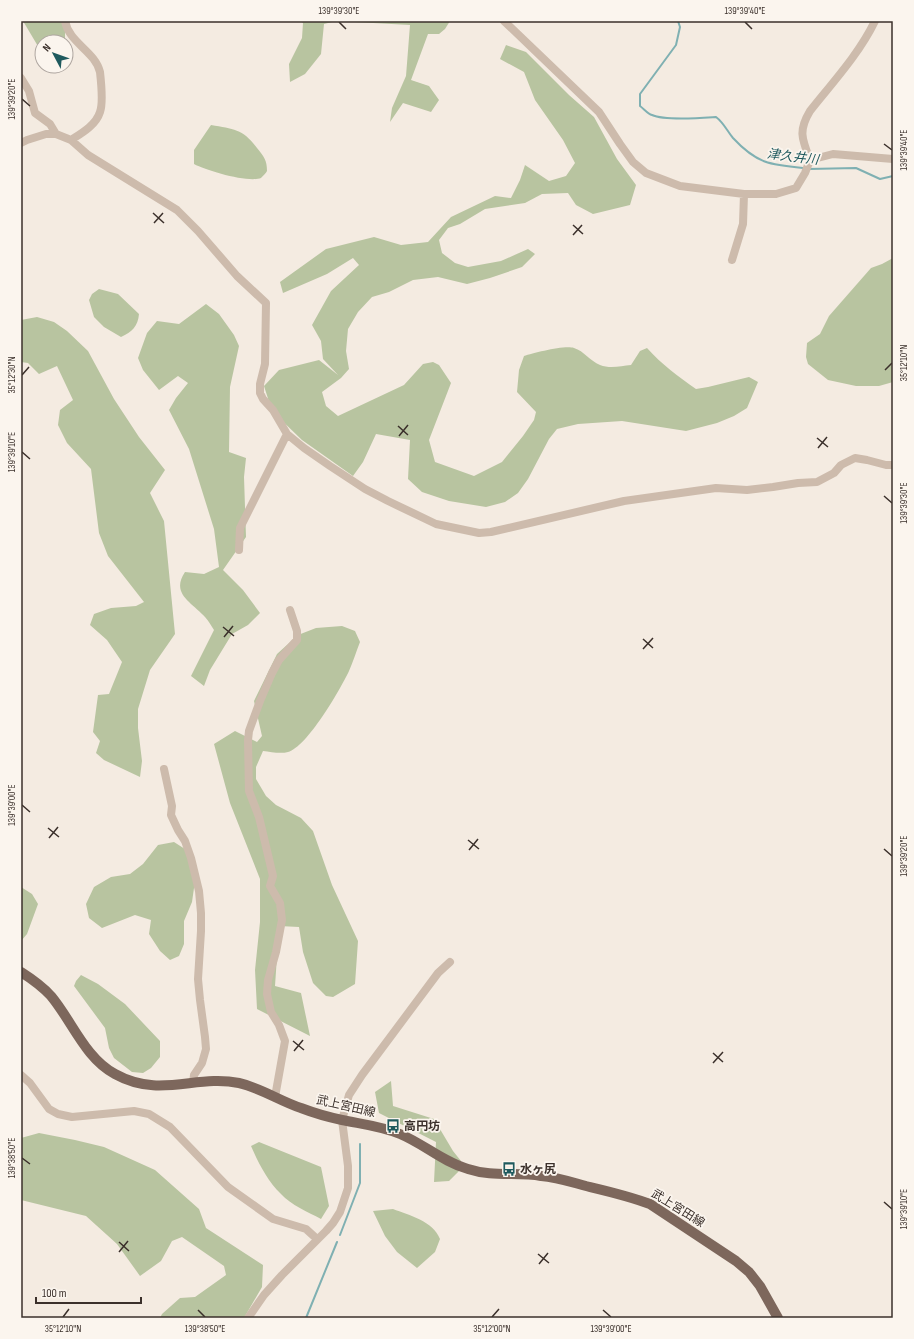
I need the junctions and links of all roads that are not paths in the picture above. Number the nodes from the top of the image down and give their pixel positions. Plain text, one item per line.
1 (65, 21) edge
2 (504, 21) edge
3 (875, 21) edge
4 (21, 78) edge
5 (56, 134) junction
6 (71, 140) junction
7 (21, 143) edge
8 (893, 159) edge
9 (810, 160) junction
10 (744, 194) junction
11 (732, 260) dead end
12 (288, 434) junction
13 (893, 465) edge
14 (239, 550) dead end
15 (290, 610) dead end
16 (164, 769) dead end
17 (450, 962) dead end
18 (21, 972) edge
19 (21, 1075) edge
20 (193, 1083) junction
21 (275, 1097) junction
22 (342, 1120) junction
23 (317, 1239) junction
24 (248, 1318) edge
25 (778, 1318) edge

1 - 6 street
2 - 10 street
3 - 9 street
4 - 5 street
5 - 6 street
5 - 7 street
6 - 12 street
8 - 9 street
9 - 10 street
10 - 11 street
12 - 13 street
12 - 14 street
15 - 21 street
16 - 20 street
17 - 22 street
18 - 20 main road, 武上宮田線
19 - 23 street
20 - 21 main road, 武上宮田線
21 - 22 main road, 武上宮田線
22 - 23 street
22 - 25 main road, 武上宮田線
23 - 24 street

